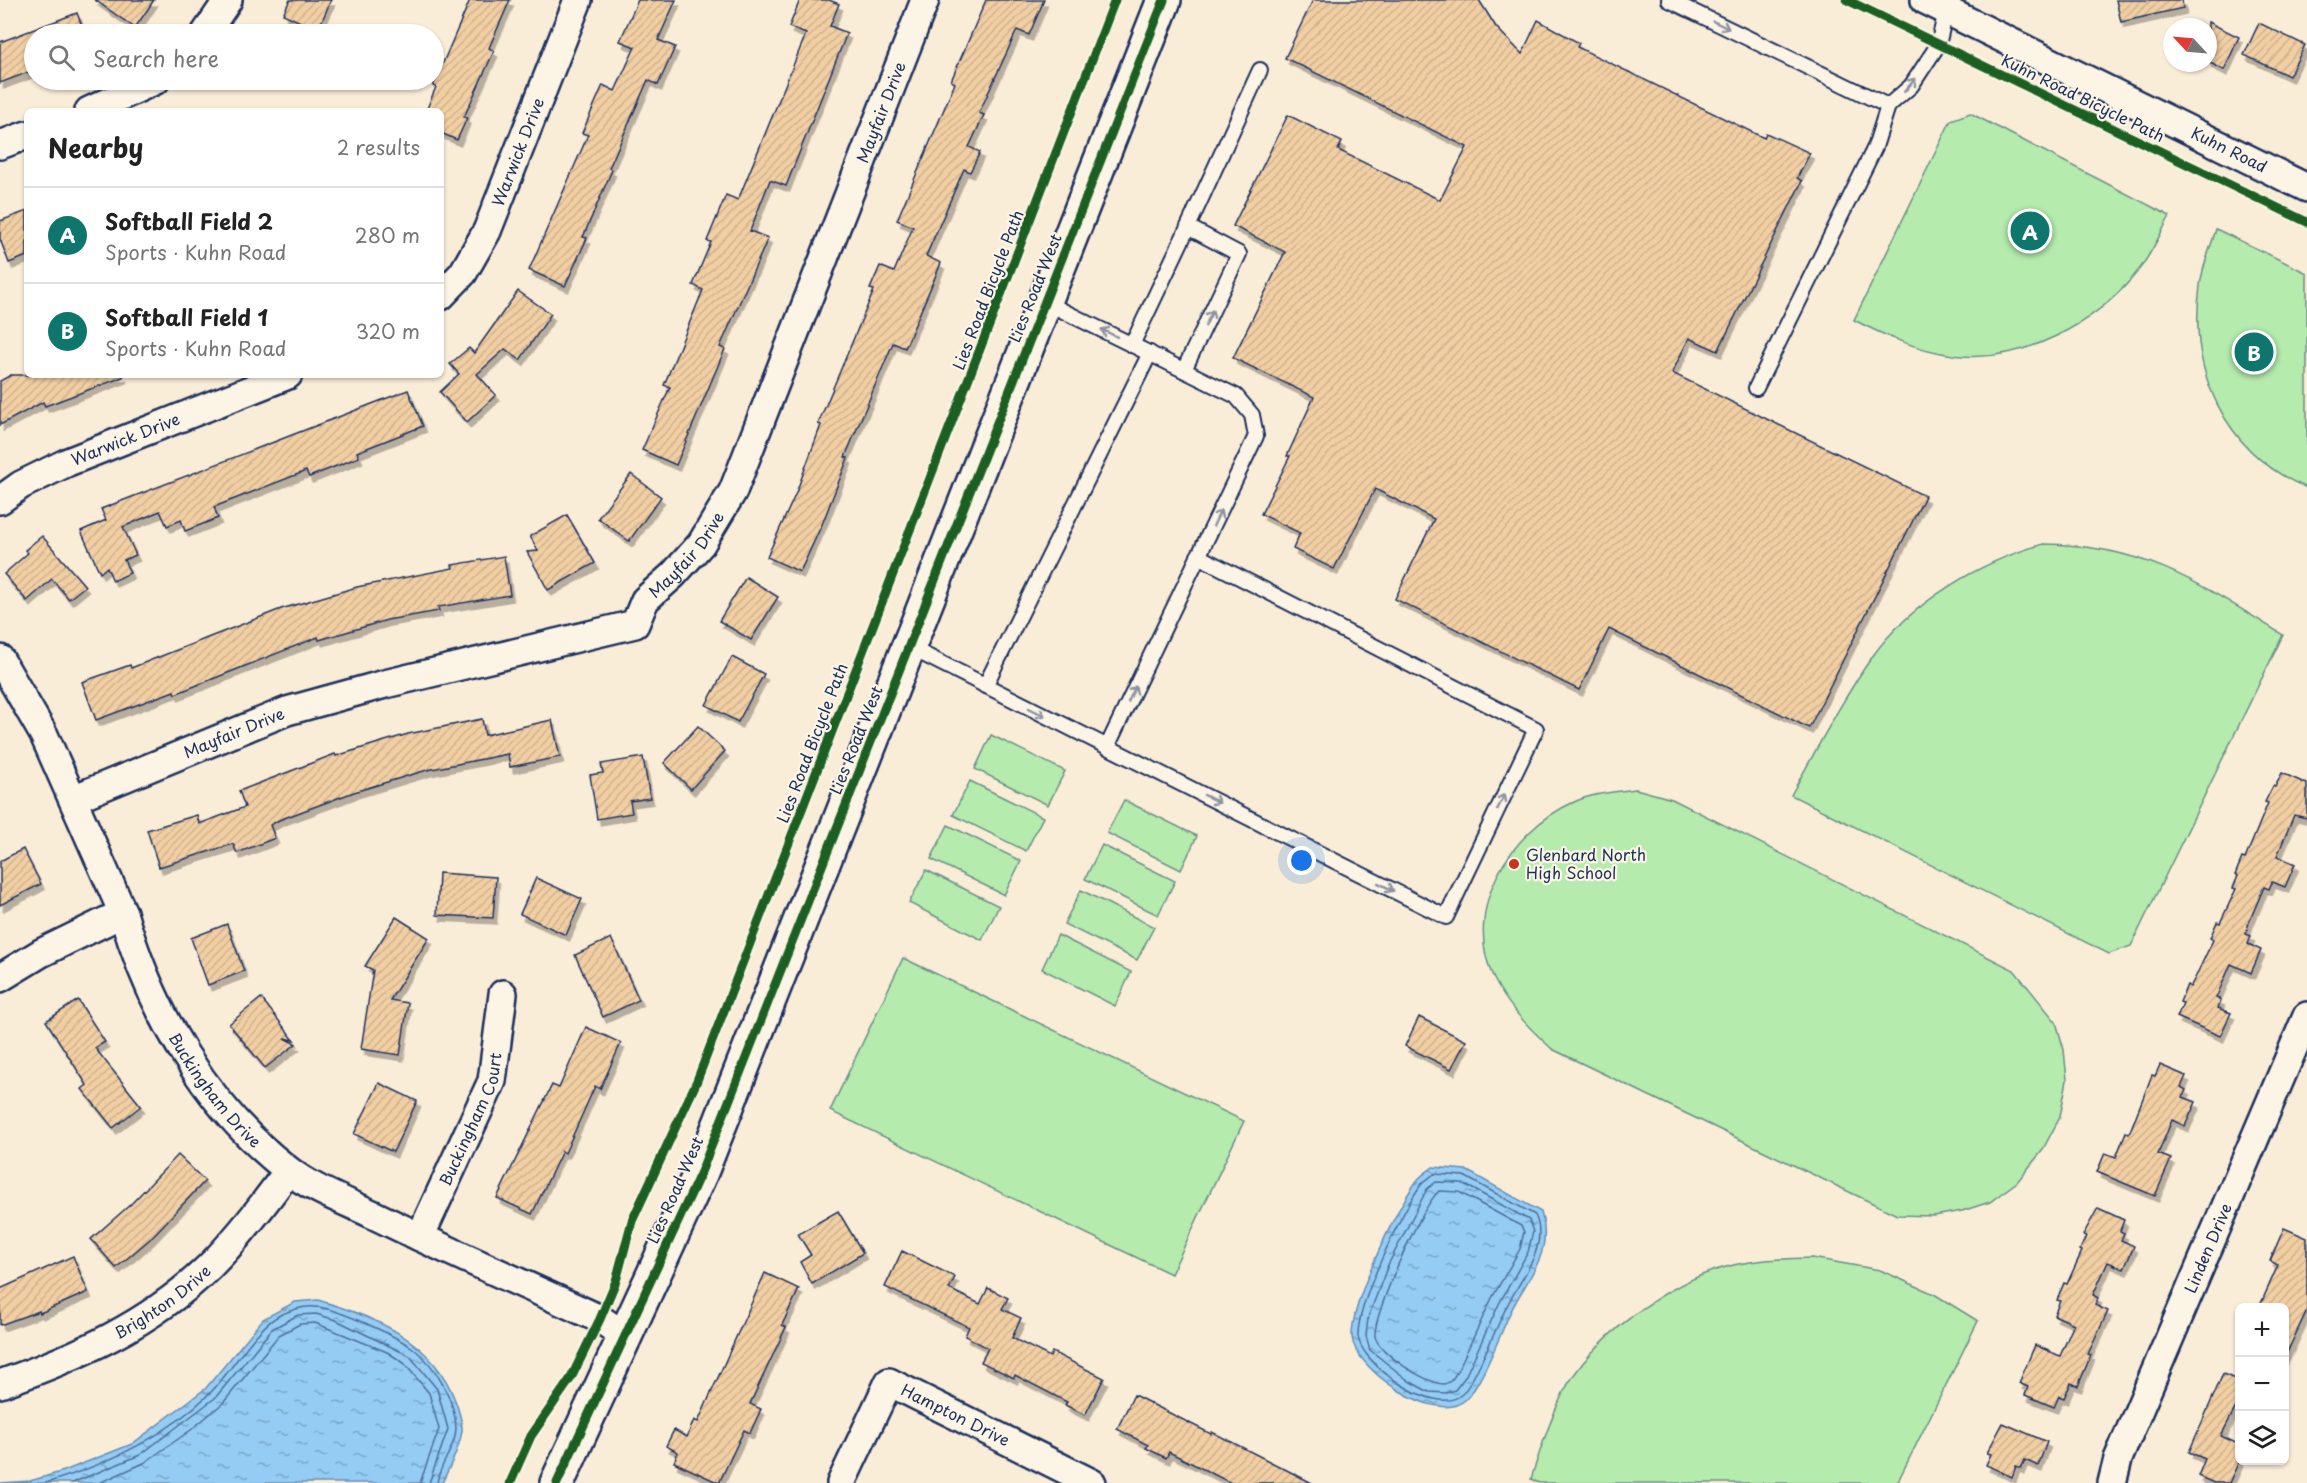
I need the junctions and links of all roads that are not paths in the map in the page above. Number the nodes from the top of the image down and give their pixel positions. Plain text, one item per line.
1 (228, 0) edge
2 (578, 0) edge
3 (925, 0) edge
4 (1164, 0) edge
5 (1669, 0) edge
6 (1941, 3) edge
7 (212, 24) edge
8 (1260, 70) dead end
9 (134, 90) edge
10 (1888, 106) junction
11 (95, 108) edge
12 (24, 136) edge
13 (0, 146) edge
14 (2307, 188) edge
15 (1188, 227) junction
16 (444, 293) edge
17 (1045, 302) junction
18 (1132, 345) junction
19 (1150, 353) junction
20 (1184, 370) junction
21 (280, 378) edge
22 (1756, 388) dead end
23 (0, 500) edge
24 (1198, 556) junction
25 (909, 647) junction
26 (0, 659) edge
27 (985, 686) junction
28 (1107, 747) junction
29 (73, 799) junction
30 (123, 913) junction
31 (0, 978) edge
32 (503, 994) dead end
33 (2307, 1016) edge
34 (288, 1171) junction
35 (420, 1238) junction
36 (625, 1336) junction
37 (0, 1384) edge
38 (1079, 1480) edge
39 (557, 1483) edge
40 (841, 1483) edge
41 (2112, 1483) edge

1 - 7 street
2 - 16 street, Warwick Drive
3 - 29 street, Mayfair Drive
4 - 17 street, Lies Road West
5 -> 10 lane
10 -> 6 lane
6 - 14 street, Kuhn Road
8 - 15 lane
9 - 11 street
10 - 22 lane
12 - 13 street
15 - 18 lane
20 -> 15 lane
18 -> 17 lane
17 - 25 street, Lies Road West
18 - 19 lane
19 - 20 lane
19 - 27 lane
24 -> 20 lane
21 - 23 street, Warwick Drive
28 -> 24 lane
28 -> 24 lane
25 - 27 lane
25 - 36 street, Lies Road West
26 - 29 street, Buckingham Drive
27 -> 28 lane
29 - 30 street, Buckingham Drive
30 - 31 street
30 - 34 street, Buckingham Drive
32 - 35 street, Buckingham Court
33 - 41 street, Linden Drive
34 - 35 street, Buckingham Drive
34 - 37 street, Brighton Drive
35 - 36 street, Buckingham Drive
36 - 39 street, Lies Road West
38 - 40 street, Hampton Drive

